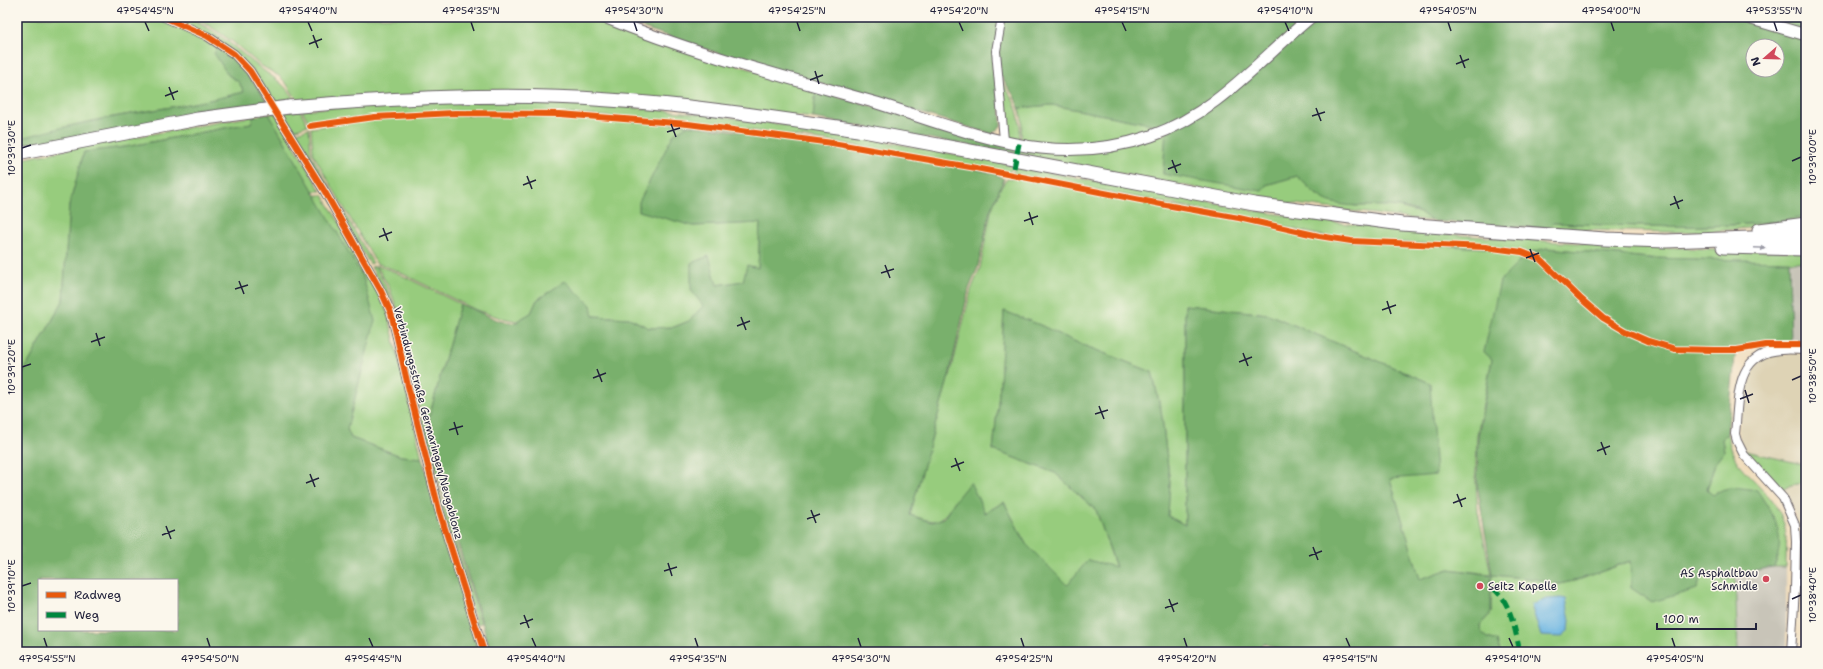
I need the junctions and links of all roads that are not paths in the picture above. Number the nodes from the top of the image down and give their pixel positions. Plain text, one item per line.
1 (164, 17) edge
2 (604, 17) edge
3 (1002, 17) edge
4 (1311, 17) edge
5 (1745, 17) edge
6 (1806, 36) edge
7 (1004, 140) junction
8 (17, 154) edge
9 (1806, 224) edge
10 (1806, 236) edge
11 (1666, 241) junction
12 (1806, 249) edge
13 (1806, 350) edge
14 (484, 652) edge
15 (1791, 652) edge

1 - 14 street, Verbindungsstraße Germaringen/Neugablonz
2 - 7 main road
3 - 7 street
4 - 7 main road
5 - 6 main road
8 - 11 highway, bridge
9 - 11 highway
10 - 11 highway
11 -> 12 highway
13 - 15 street

